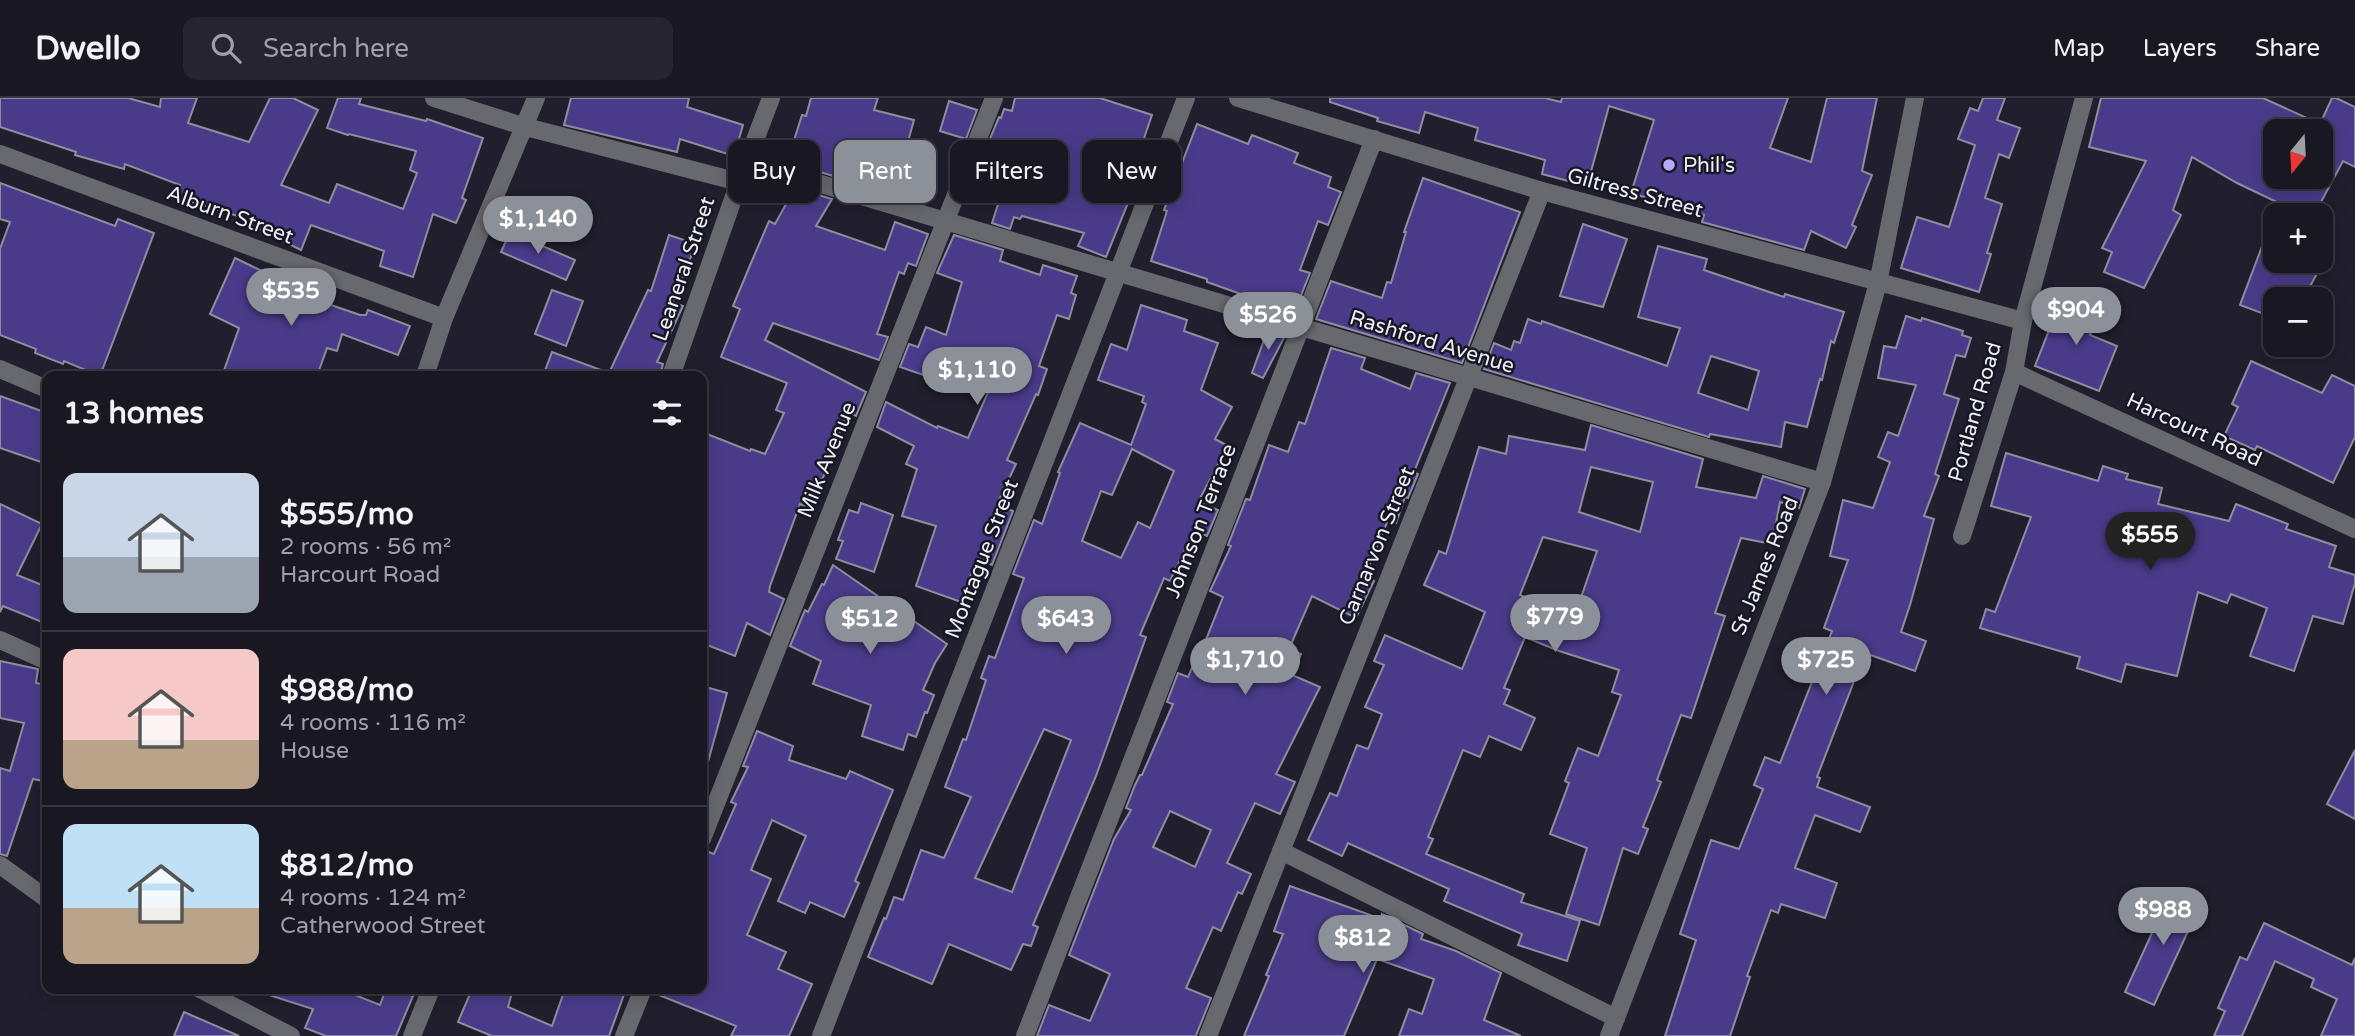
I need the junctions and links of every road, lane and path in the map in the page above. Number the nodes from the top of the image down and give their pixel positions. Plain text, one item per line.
1 (434, 98) edge
2 (536, 98) edge
3 (771, 98) edge
4 (994, 98) edge
5 (1186, 98) edge
6 (1238, 98) edge
7 (1916, 98) edge
8 (2084, 98) edge
9 (526, 127) junction
10 (1374, 139) junction
11 (755, 140) edge
12 (0, 154) edge
13 (728, 179) edge
14 (820, 184) edge
15 (1542, 191) junction
16 (731, 203) edge
17 (946, 221) junction
18 (1118, 272) junction
19 (1878, 283) junction
20 (444, 318) junction
21 (2023, 321) junction
22 (1301, 327) junction
23 (0, 369) edge
24 (427, 371) edge
25 (673, 371) edge
26 (2014, 372) junction
27 (1469, 377) junction
28 (42, 387) edge
29 (1822, 482) junction
30 (2355, 529) edge
31 (1962, 536) dead end
32 (0, 640) edge
33 (42, 659) edge
34 (707, 826) edge
35 (1281, 851) junction
36 (0, 865) edge
37 (42, 895) edge
38 (223, 994) edge
39 (429, 994) edge
40 (641, 994) edge
41 (1616, 1018) junction
42 (291, 1036) edge
43 (412, 1036) edge
44 (624, 1036) edge
45 (821, 1036) edge
46 (1025, 1036) edge
47 (1208, 1036) edge
48 (1609, 1036) edge

1 - 9 street
2 - 9 street
3 - 11 street, Leaneral Street
4 - 17 street, Milk Avenue
5 - 18 street, Montague Street
6 - 10 street, Giltress Street
7 - 19 street, St James Road
8 - 21 street, Portland Road
9 - 13 street
9 - 20 street
10 - 15 street, Giltress Street
10 - 22 street, Johnson Terrace
12 - 20 street, Alburn Street
14 - 17 street, Rashford Avenue
15 - 19 street, Giltress Street
15 - 27 street, Carnarvon Street
16 - 25 street, Leaneral Street
17 - 18 street, Rashford Avenue
17 - 34 street, Milk Avenue
18 - 22 street, Rashford Avenue
18 - 45 street, Montague Street
19 - 21 street, Giltress Street
19 - 29 street, St James Road
20 - 24 street
21 - 26 street, Portland Road
22 - 27 street, Rashford Avenue
22 - 46 street, Johnson Terrace
23 - 28 street
26 - 30 street, Harcourt Road
26 - 31 street, Portland Road
27 - 29 street, Rashford Avenue
27 - 35 street, Carnarvon Street
29 - 41 street, St James Road
32 - 33 street
35 - 41 street
35 - 47 street, Carnarvon Street
36 - 37 street
38 - 42 street
39 - 43 street
40 - 44 street
41 - 48 street, St James Road

